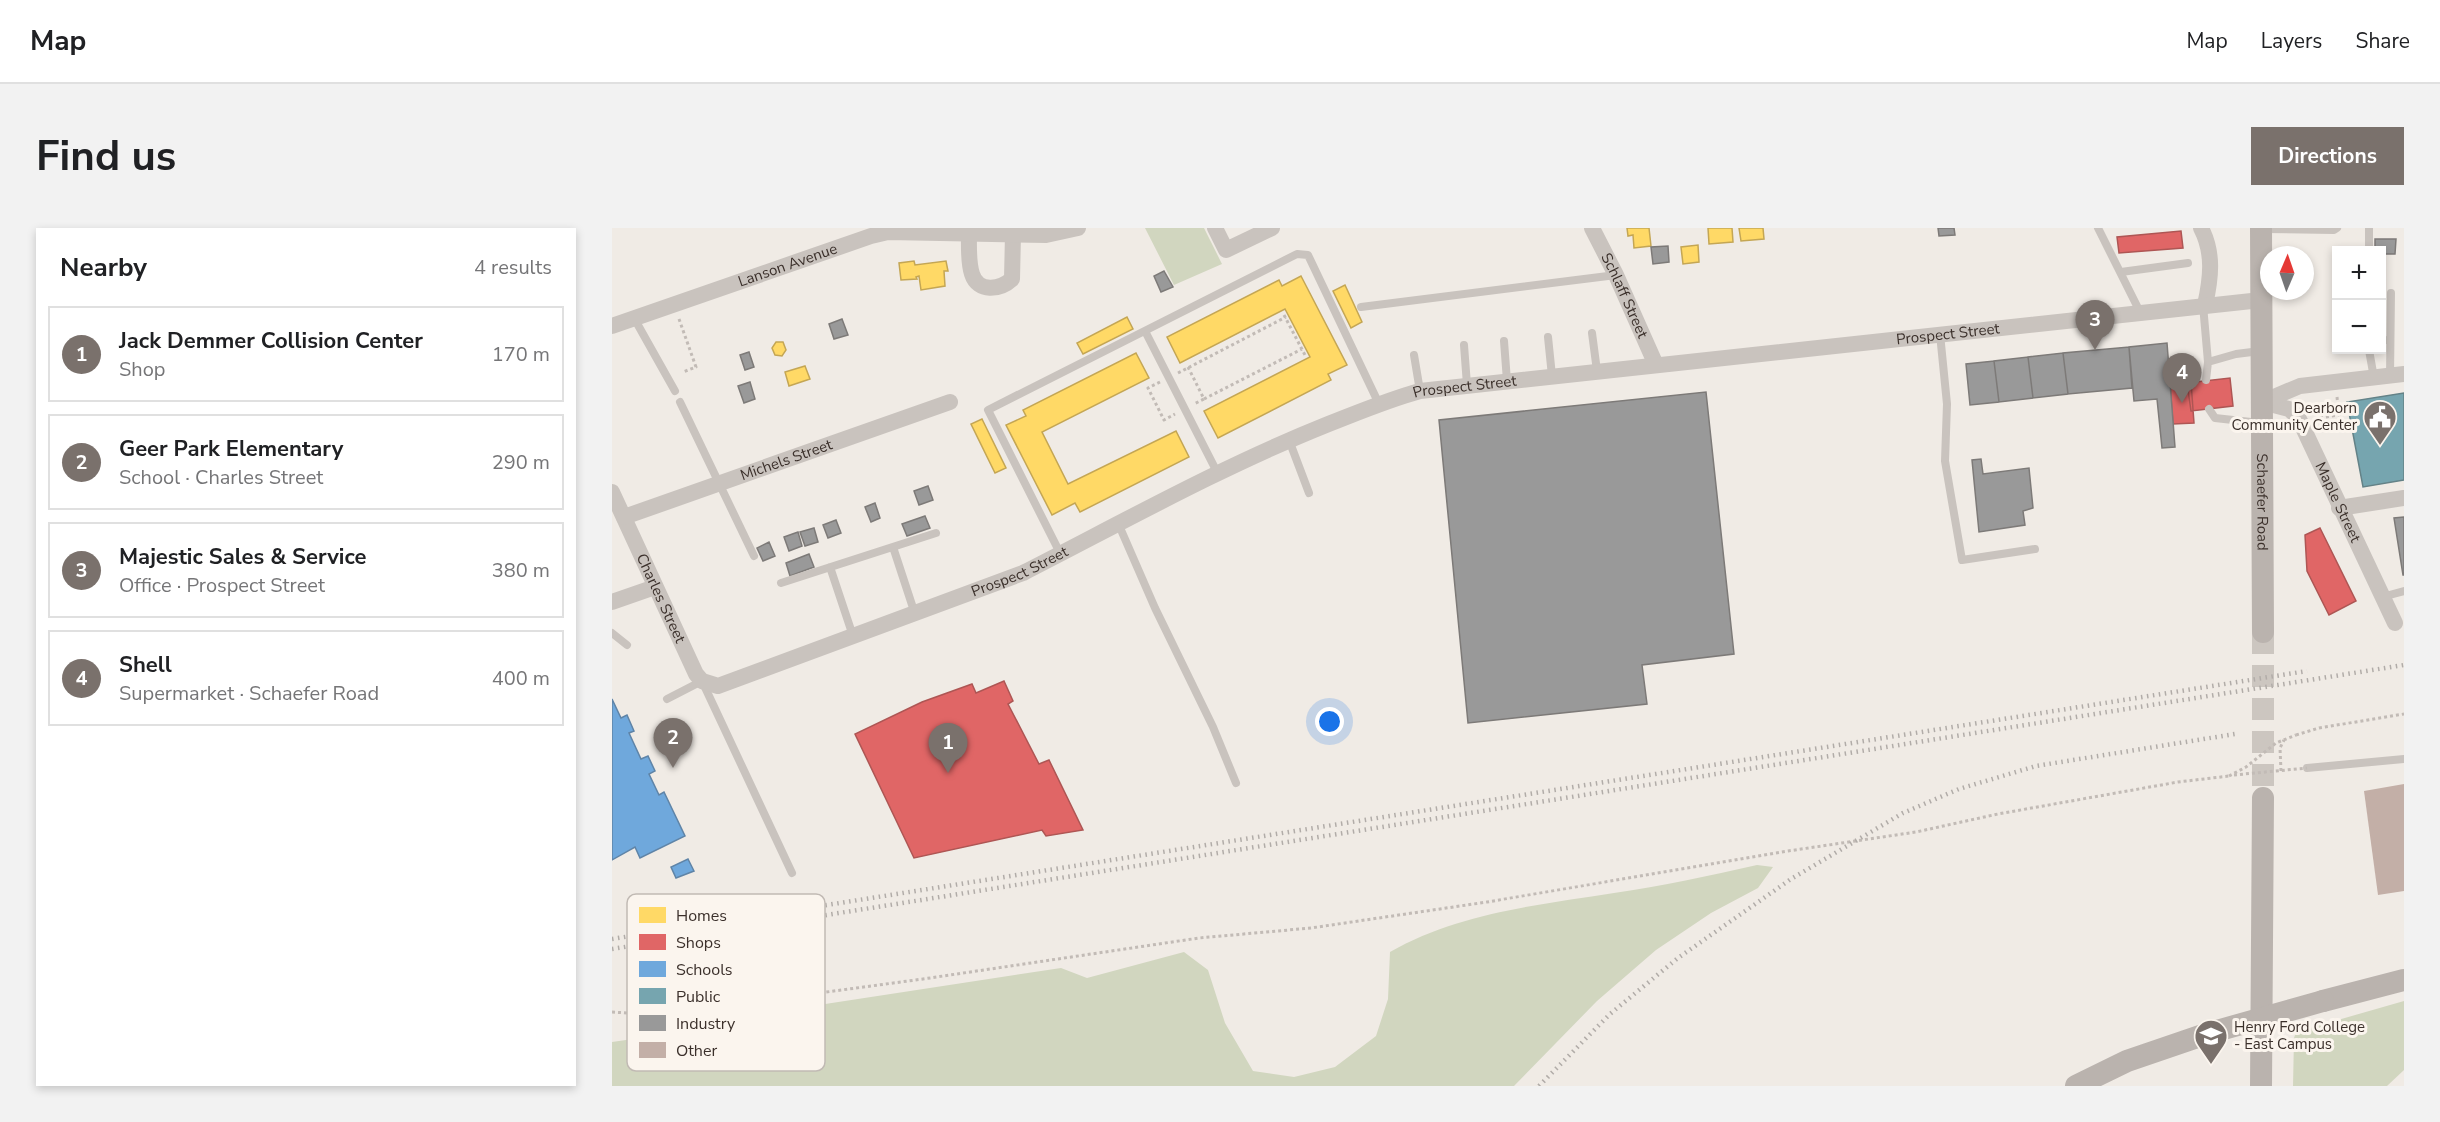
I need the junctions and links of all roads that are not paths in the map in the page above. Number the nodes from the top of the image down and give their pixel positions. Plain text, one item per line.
1 (1078, 228) edge
2 (1215, 228) edge
3 (1272, 228) edge
4 (1592, 228) edge
5 (2098, 228) edge
6 (2201, 228) edge
7 (2337, 228) edge
8 (2369, 228) edge
9 (2261, 229) edge
10 (2309, 229) edge
11 (969, 234) junction
12 (1013, 234) junction
13 (2261, 246) edge
14 (2369, 246) edge
15 (2188, 263) dead end
16 (2121, 272) junction
17 (1616, 275) junction
18 (2386, 293) edge
19 (2261, 300) joint
20 (2204, 305) junction
21 (1361, 307) dead end
22 (2140, 312) junction
23 (634, 318) junction
24 (612, 326) edge
25 (1145, 331) junction
26 (1592, 333) dead end
27 (1940, 334) junction
28 (1548, 337) dead end
29 (1504, 341) dead end
30 (1464, 345) dead end
31 (2262, 351) junction
32 (2372, 354) edge
33 (1414, 355) dead end
34 (2208, 362) junction
35 (1656, 365) junction
36 (1597, 371) junction
37 (1552, 376) junction
38 (2389, 376) edge
39 (2206, 380) dead end
40 (1507, 381) junction
41 (1467, 385) junction
42 (675, 391) dead end
43 (1419, 391) junction
44 (680, 402) dead end
45 (950, 402) dead end
46 (1379, 404) junction
47 (2209, 409) dead end
48 (2262, 413) junction
49 (1289, 440) junction
50 (1218, 474) junction
51 (718, 484) junction
52 (612, 492) edge
53 (1308, 493) dead end
54 (2404, 498) edge
55 (2339, 508) junction
56 (624, 517) junction
57 (1118, 524) junction
58 (936, 533) dead end
59 (893, 547) junction
60 (2036, 549) dead end
61 (1060, 553) junction
62 (754, 556) dead end
63 (830, 567) junction
64 (781, 583) dead end
65 (655, 587) junction
66 (2404, 591) edge
67 (2382, 597) junction
68 (612, 602) edge
69 (915, 614) junction
70 (2395, 622) dead end
71 (2263, 632) tunnel mouth
72 (612, 633) edge
73 (854, 637) junction
74 (627, 645) dead end
75 (702, 681) junction
76 (667, 699) dead end
77 (2404, 759) edge
78 (2307, 768) road end
79 (1236, 783) dead end
80 (2263, 798) tunnel mouth
81 (792, 873) dead end
82 (2404, 980) edge
83 (2076, 1086) edge
84 (2261, 1086) edge

1 - 12 street, Lanson Avenue
2 - 3 street
4 - 17 street, Schlaff Street
5 - 16 lane
6 - 20 street
7 - 10 lane
8 - 14 lane
9 - 10 lane
9 - 13 main road, Schaefer Road
11 - 12 street, Lanson Avenue
11 - 12 street
11 - 23 street, Lanson Avenue
15 - 16 lane
16 - 22 lane
17 - 21 lane
17 - 35 street, Schlaff Street
18 - 38 lane
19 - 20 street, Prospect Street
19 - 31 main road, Schaefer Road
20 - 22 street, Prospect Street
20 - 34 lane
22 - 27 street, Prospect Street
23 - 24 street, Lanson Avenue
23 - 42 lane
25 - 46 lane
25 - 50 lane
25 - 61 lane
26 - 36 lane
27 - 35 street, Prospect Street
27 - 60 lane
28 - 37 lane
29 - 40 lane
30 - 41 lane
31 - 34 lane
31 - 48 main road, Schaefer Road
32 - 38 lane
33 - 43 lane
34 - 39 lane
35 - 36 street, Prospect Street
36 - 37 street, Prospect Street
37 - 40 street, Prospect Street
38 - 48 street
40 - 41 street, Prospect Street
41 - 43 street, Prospect Street
43 - 46 street, Prospect Street
44 - 51 lane
45 - 51 street, Michels Street
46 - 49 street, Prospect Street
47 - 48 lane
48 - 55 street, Maple Street
48 - 71 main road, Schaefer Road
49 - 50 street, Prospect Street
49 - 53 lane
50 - 57 street, Prospect Street
51 - 56 street, Michels Street
51 - 62 lane
52 - 56 street, Charles Street
54 - 55 street
55 - 67 street, Maple Street
56 - 65 street, Charles Street
57 - 61 street, Prospect Street
57 - 79 lane
58 - 59 lane
59 - 63 lane
59 - 69 lane
61 - 69 street, Prospect Street
63 - 64 lane
63 - 73 lane
65 - 68 street
65 - 75 street, Charles Street
66 - 67 lane
67 - 70 street, Maple Street
69 - 73 street, Prospect Street
72 - 74 lane
73 - 75 street, Prospect Street
75 - 76 lane
75 - 81 lane
77 - 78 lane
80 - 84 main road
82 - 83 main road, bridge

